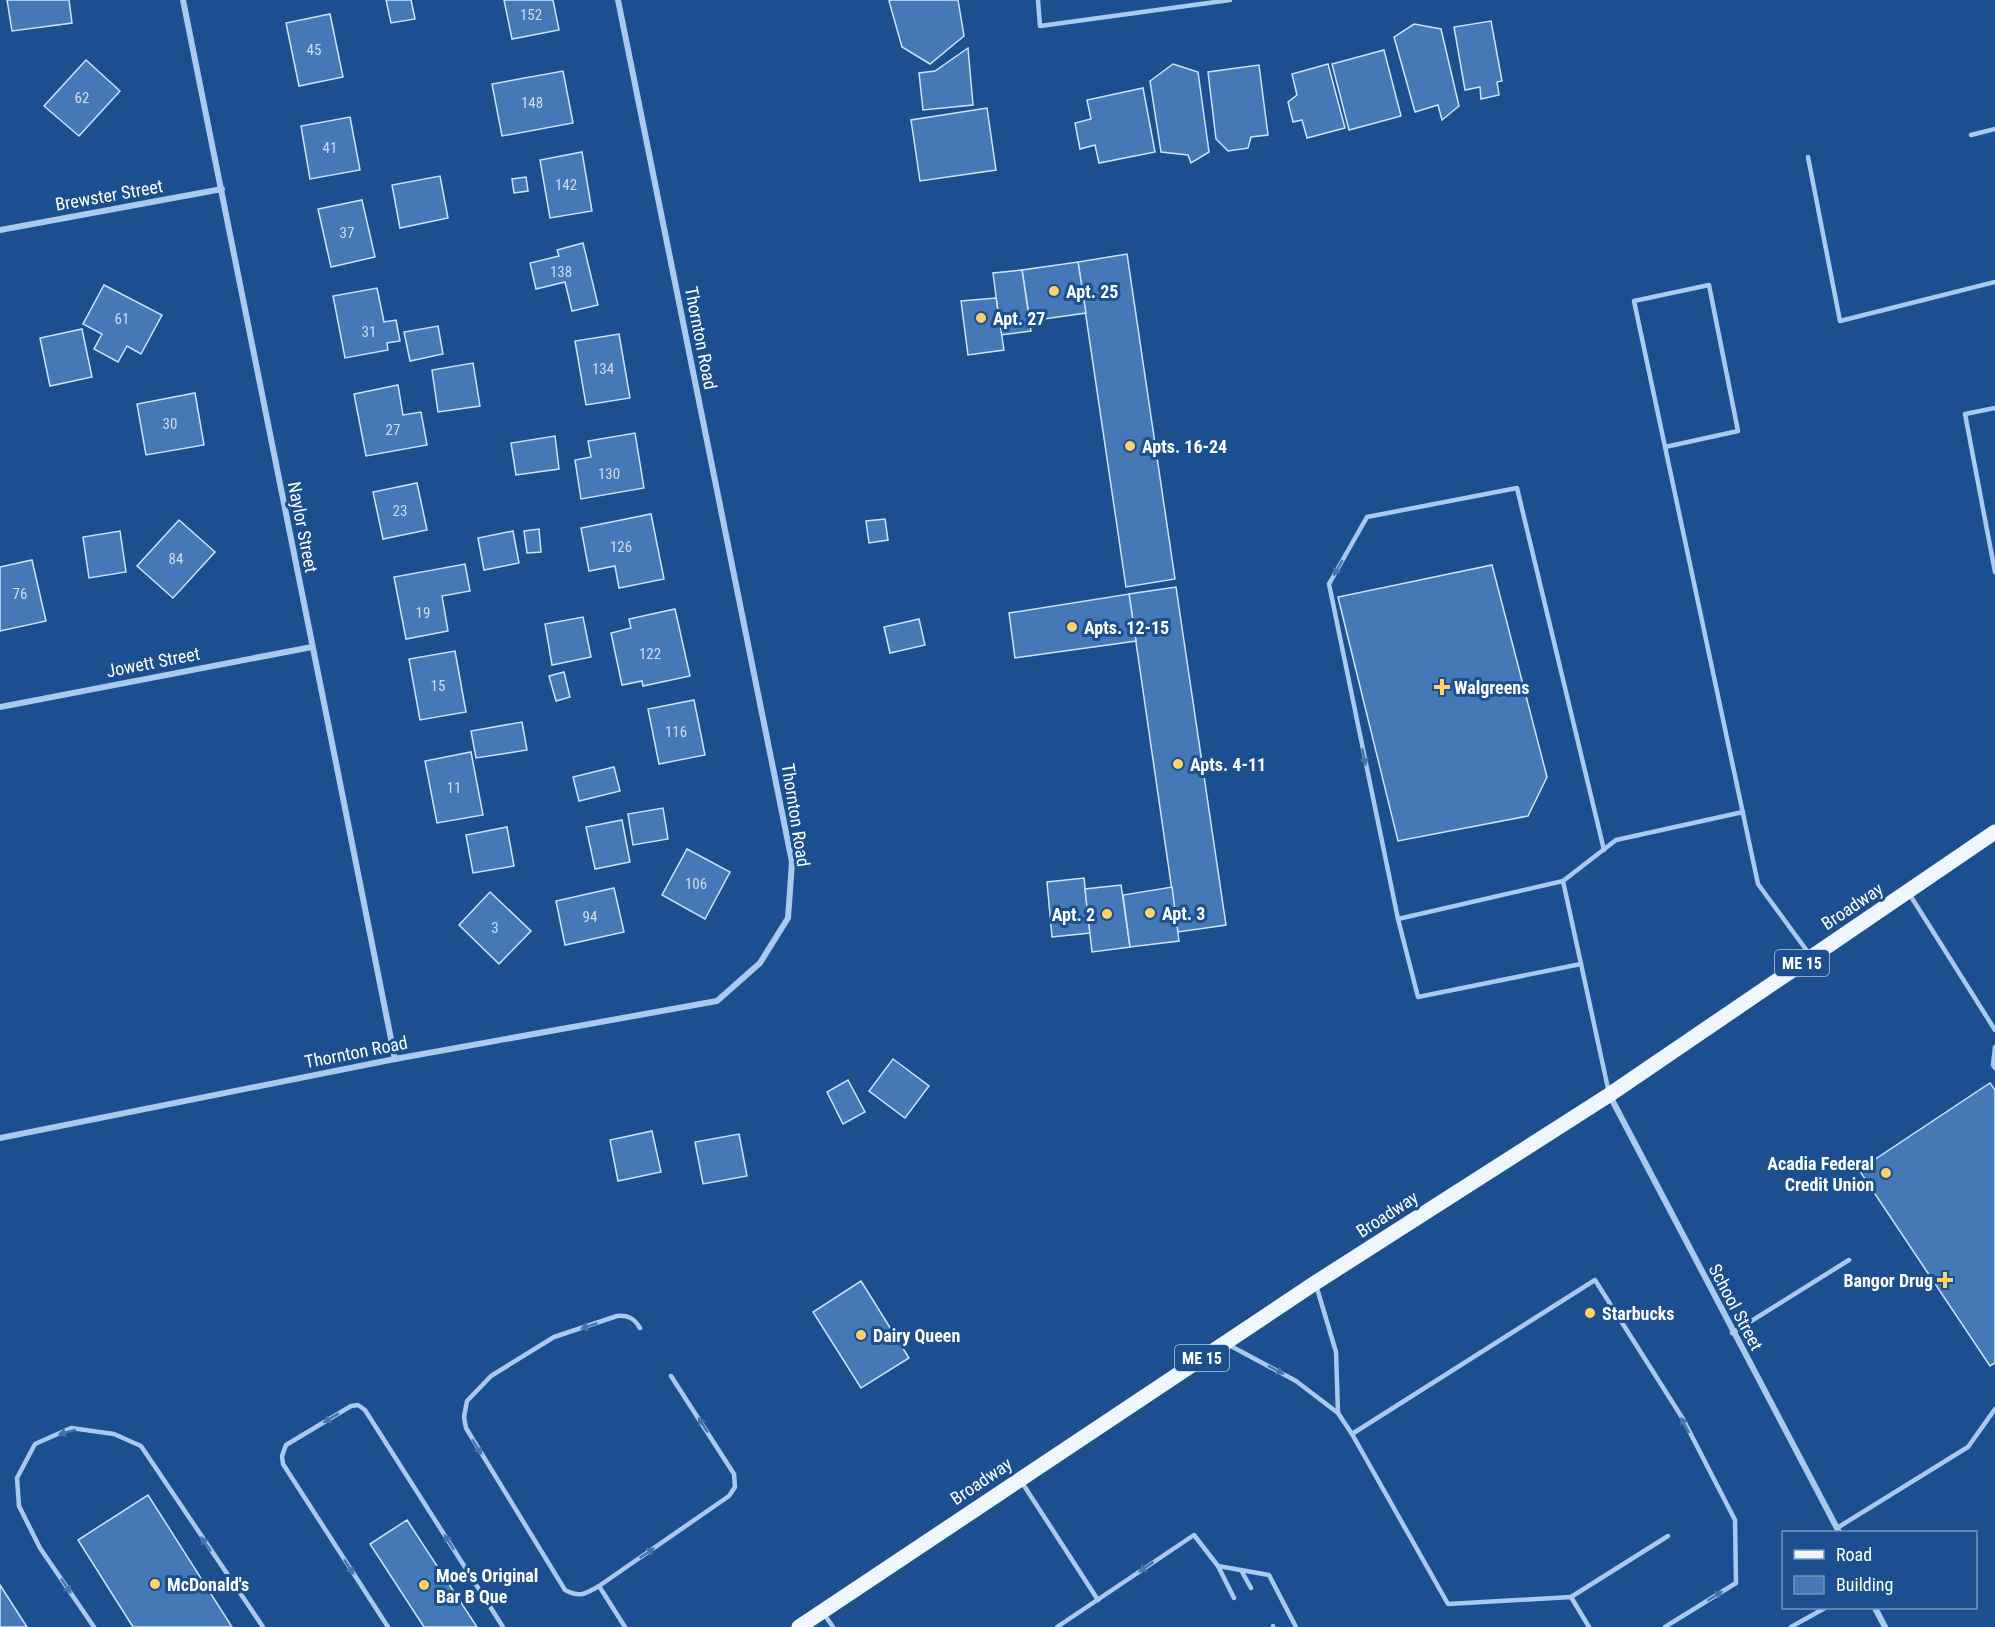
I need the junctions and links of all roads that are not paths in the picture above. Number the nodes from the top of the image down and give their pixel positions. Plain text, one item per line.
1 (183, 0) edge
2 (618, 0) edge
3 (1038, 0) edge
4 (1230, 0) edge
5 (1216, 1) edge
6 (1995, 129) edge
7 (1971, 135) dead end
8 (1808, 157) dead end
9 (222, 189) junction
10 (0, 230) edge
11 (1995, 282) edge
12 (1995, 408) edge
13 (1665, 447) junction
14 (1995, 572) edge
15 (312, 647) junction
16 (0, 707) edge
17 (1743, 812) junction
18 (1995, 831) edge
19 (1604, 850) junction
20 (1563, 881) junction
21 (1908, 891) junction
22 (1398, 919) junction
23 (1812, 957) junction
24 (1581, 964) junction
25 (1995, 1030) edge
26 (1995, 1047) edge
27 (395, 1059) junction
28 (1995, 1068) edge
29 (1609, 1095) junction
30 (0, 1138) edge
31 (1849, 1260) dead end
32 (1315, 1283) junction
33 (640, 1328) dead end
34 (1732, 1333) junction
35 (1225, 1343) junction
36 (671, 1376) dead end
37 (1995, 1409) edge
38 (1338, 1413) junction
39 (1352, 1434) junction
40 (1020, 1479) junction
41 (1838, 1530) edge
42 (1668, 1536) dead end
43 (1218, 1566) junction
44 (1240, 1570) junction
45 (599, 1586) junction
46 (1251, 1588) dead end
47 (1571, 1597) junction
48 (1234, 1598) dead end
49 (1098, 1600) junction
50 (1823, 1609) edge
51 (1876, 1609) edge
52 (823, 1611) junction
53 (94, 1627) edge
54 (263, 1627) edge
55 (388, 1627) edge
56 (503, 1627) edge
57 (625, 1627) edge
58 (799, 1627) edge
59 (833, 1627) edge
60 (1057, 1627) edge
61 (1296, 1627) edge
62 (1589, 1627) edge
63 (1665, 1627) edge
64 (1791, 1627) edge
65 (1885, 1627) edge

1 - 9 street, Naylor Street
2 - 27 street, Thornton Road
3 - 5 lane
4 - 5 lane
6 - 7 lane
8 - 11 lane
9 - 10 street, Brewster Street
9 - 15 street, Naylor Street
12 - 14 lane
13 - 13 lane
13 - 17 lane
15 - 16 street, Jowett Street
15 - 27 street, Naylor Street
17 - 19 lane
17 - 23 lane
18 - 21 main road, Broadway / ME 15
19 - 20 lane
19 -> 22 lane
20 - 22 lane
20 - 24 lane
21 - 23 main road, Broadway / ME 15
21 - 25 lane
22 - 24 lane
23 - 29 main road, Broadway / ME 15
24 - 29 lane
26 - 28 lane
27 - 30 street, Thornton Road
29 - 32 main road, Broadway / ME 15
29 - 34 street, School Street
31 - 34 lane
32 - 35 main road, Broadway / ME 15
32 - 38 lane
33 -> 45 lane
34 - 41 street, School Street
35 -> 38 lane
35 - 40 main road, Broadway / ME 15
45 -> 36 lane
37 - 41 lane
38 - 39 lane
39 - 47 lane
63 -> 39 lane
40 - 49 lane
40 - 52 main road, Broadway / ME 15
42 - 47 lane
43 - 44 lane
43 - 48 lane
43 -> 49 lane
44 - 46 lane
44 - 61 lane
45 - 57 lane
47 - 62 lane
49 - 60 lane
50 - 64 lane
51 - 65 street
52 - 58 main road, Broadway / ME 15
52 - 59 lane
54 -> 53 lane
56 -> 55 lane

